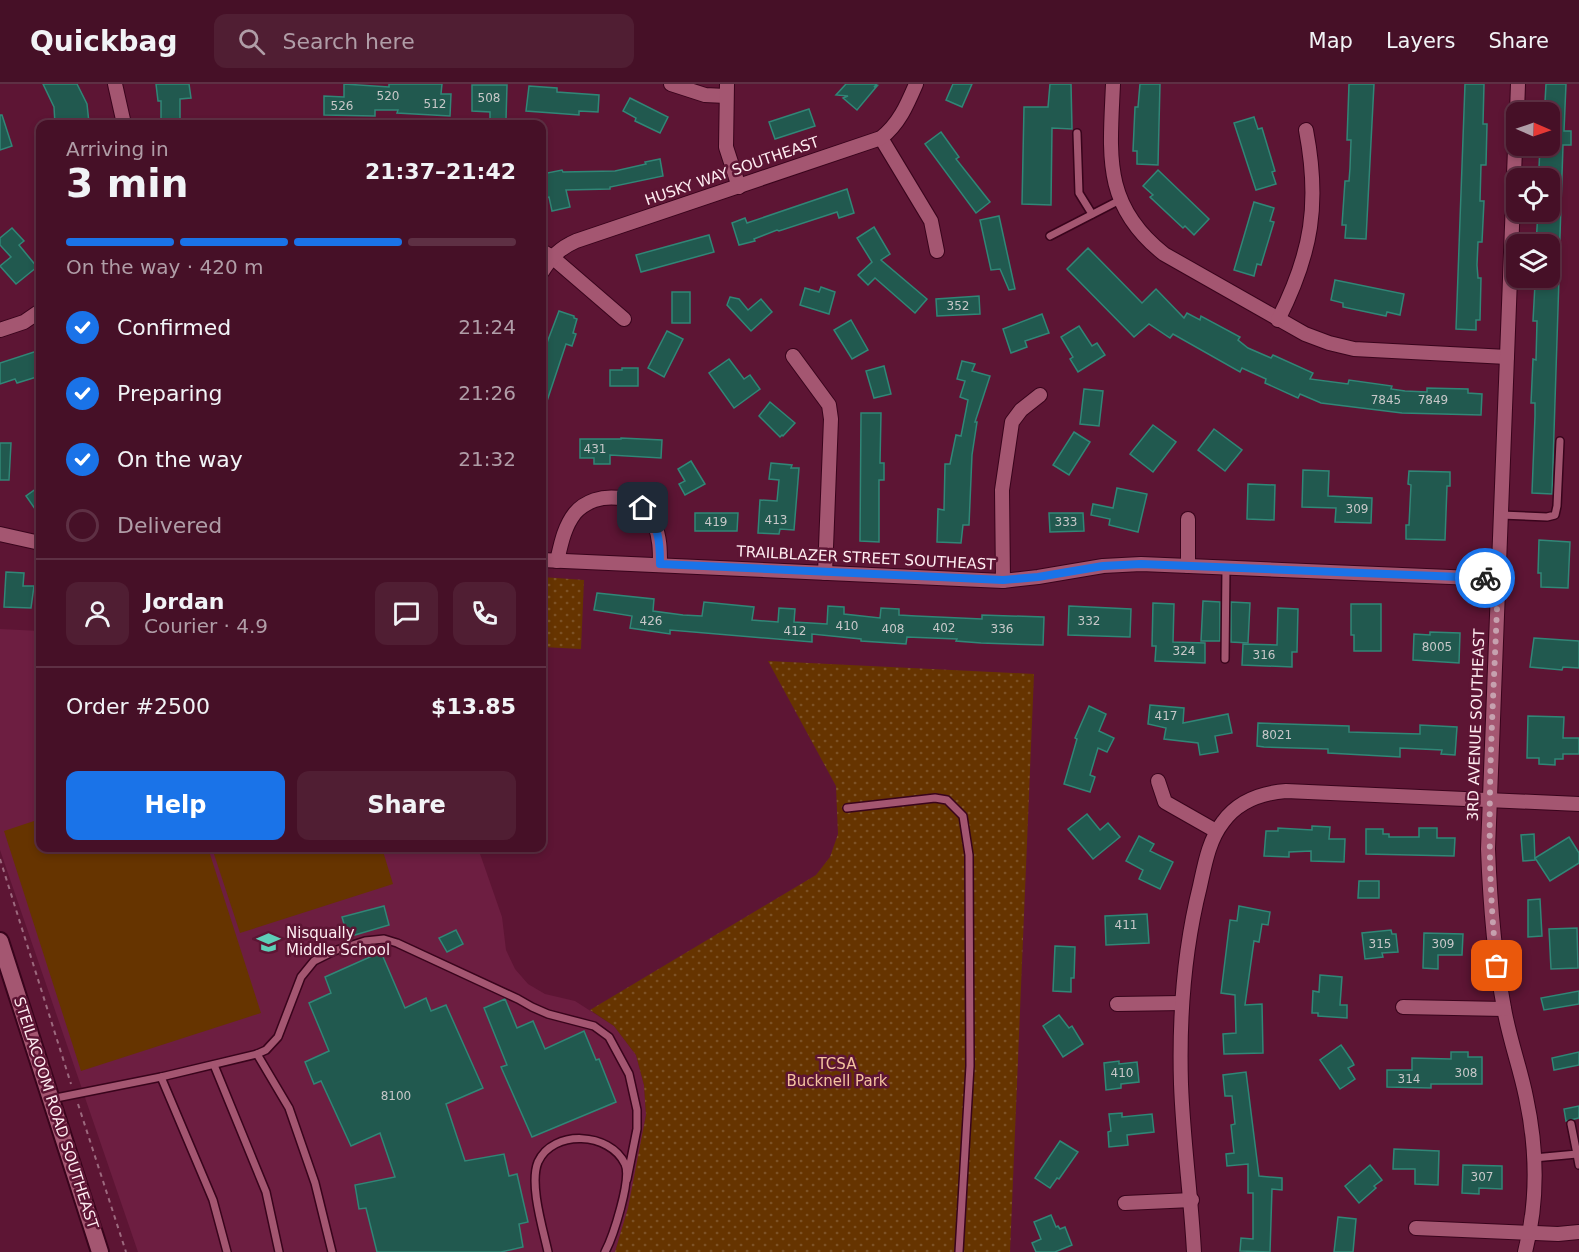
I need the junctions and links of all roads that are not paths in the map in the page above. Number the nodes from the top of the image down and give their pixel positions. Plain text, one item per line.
1 (115, 84) edge
2 (671, 84) edge
3 (916, 84) edge
4 (1113, 84) edge
5 (1518, 84) edge
6 (726, 90) edge
7 (1517, 102) edge
8 (123, 120) edge
9 (1306, 130) dead end
10 (1077, 133) dead end
11 (881, 138) junction
12 (1515, 156) edge
13 (739, 187) junction
14 (1120, 200) junction
15 (1092, 214) junction
16 (1050, 237) dead end
17 (937, 251) dead end
18 (547, 254) edge
19 (36, 314) edge
20 (624, 319) dead end
21 (1278, 320) junction
22 (0, 330) edge
23 (793, 356) dead end
24 (1507, 357) junction
25 (1040, 395) dead end
26 (1560, 441) dead end
27 (1501, 515) junction
28 (1188, 519) dead end
29 (0, 534) edge
30 (36, 542) edge
31 (546, 560) edge
32 (557, 561) junction
33 (660, 564) junction
34 (1188, 566) junction
35 (1226, 568) junction
36 (825, 573) junction
37 (1498, 579) junction
38 (1003, 580) junction
39 (1225, 659) dead end
40 (1158, 782) dead end
41 (1489, 800) junction
42 (1579, 804) edge
43 (847, 808) dead end
44 (1216, 831) junction
45 (0, 941) edge
46 (1182, 1003) junction
47 (1117, 1004) dead end
48 (1403, 1007) dead end
49 (1504, 1009) junction
50 (257, 1054) junction
51 (214, 1065) junction
52 (161, 1077) junction
53 (51, 1099) junction
54 (1571, 1124) dead end
55 (1577, 1154) junction
56 (1534, 1158) junction
57 (1579, 1165) edge
58 (627, 1179) junction
59 (1191, 1200) junction
60 (1125, 1203) dead end
61 (1416, 1228) dead end
62 (1579, 1232) edge
63 (1529, 1233) junction
64 (100, 1252) edge
65 (227, 1252) edge
66 (279, 1252) edge
67 (332, 1252) edge
68 (548, 1252) edge
69 (605, 1252) edge
70 (959, 1252) edge
71 (1194, 1252) edge
72 (1525, 1252) edge

1 - 8 street
2 - 6 street
3 - 11 street, HUSKY WAY SOUTHEAST
4 - 14 street
5 - 7 street
6 - 13 street
9 - 21 street
10 - 15 lane
11 - 13 street, HUSKY WAY SOUTHEAST
11 - 17 street
12 - 24 street, 3RD AVENUE SOUTHEAST
13 - 18 street, HUSKY WAY SOUTHEAST
14 - 15 lane
14 - 21 street
15 - 16 lane
18 - 20 street
19 - 22 street
21 - 24 street
23 - 36 street
24 - 27 street, 3RD AVENUE SOUTHEAST
25 - 38 street
26 - 27 lane
27 - 37 street, 3RD AVENUE SOUTHEAST
28 - 34 street
29 - 30 street
31 - 32 street, TRAILBLAZER STREET SOUTHEAST
32 - 33 street, TRAILBLAZER STREET SOUTHEAST
32 - 33 street
33 - 36 street, TRAILBLAZER STREET SOUTHEAST
34 - 35 street, TRAILBLAZER STREET SOUTHEAST
34 - 38 street, TRAILBLAZER STREET SOUTHEAST
35 - 37 street, TRAILBLAZER STREET SOUTHEAST
35 - 39 lane
36 - 38 street, TRAILBLAZER STREET SOUTHEAST
37 - 41 street, 3RD AVENUE SOUTHEAST
40 - 44 street
41 - 42 street
41 - 44 street
41 - 49 street, 3RD AVENUE SOUTHEAST
43 - 70 lane
44 - 46 street
45 - 53 street, STEILACOOM ROAD SOUTHEAST
46 - 47 street
46 - 59 street
48 - 49 street
49 - 56 street, 3RD AVENUE SOUTHEAST
50 - 51 lane
50 - 58 lane
50 - 67 lane
51 - 52 lane
51 - 66 lane
52 - 53 lane
52 - 65 lane
53 - 64 street, STEILACOOM ROAD SOUTHEAST
54 - 55 lane
55 - 56 lane
55 - 57 lane
56 - 63 street, 3RD AVENUE SOUTHEAST
58 - 68 lane
58 - 69 lane
59 - 60 street
59 - 71 street
61 - 63 street
62 - 63 street
63 - 72 street, 3RD AVENUE SOUTHEAST

